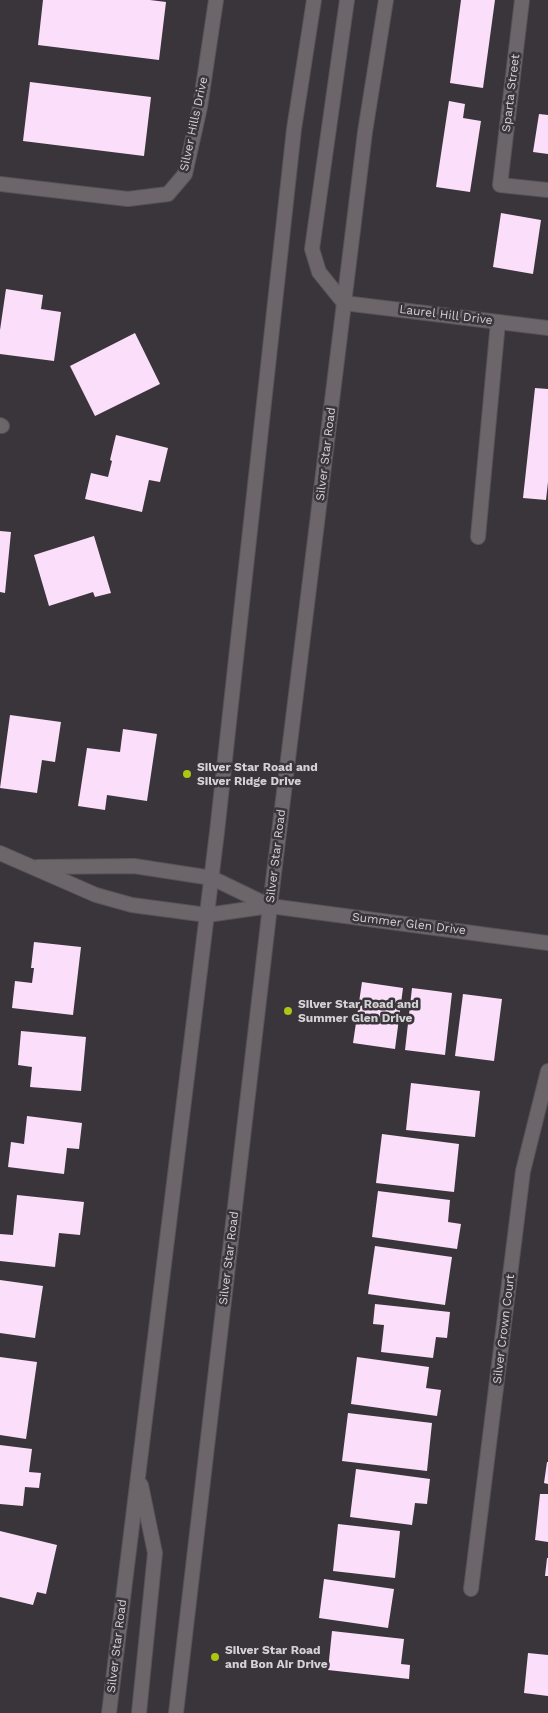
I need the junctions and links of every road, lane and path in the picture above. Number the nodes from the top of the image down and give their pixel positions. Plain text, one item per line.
1 (216, 0) edge
2 (314, 0) edge
3 (347, 0) edge
4 (386, 0) edge
5 (522, 0) edge
6 (0, 184) edge
7 (548, 190) edge
8 (344, 303) junction
9 (498, 322) junction
10 (548, 328) edge
11 (478, 537) dead end
12 (0, 853) edge
13 (31, 867) junction
14 (212, 878) junction
15 (270, 906) junction
16 (207, 915) junction
17 (548, 943) edge
18 (548, 1071) edge
19 (138, 1474) junction
20 (472, 1589) dead end
21 (109, 1713) edge
22 (139, 1713) edge
23 (176, 1713) edge

1 - 6 main road, Silver Hills Drive
2 - 14 main road, Silver Star Road
3 - 8 main road
4 - 8 main road, Silver Star Road
5 - 7 main road, Sparta Street
8 - 9 main road, Laurel Hill Drive
8 - 15 main road, Silver Star Road
9 - 10 main road, Laurel Hill Drive
9 - 11 main road
12 - 13 main road
13 - 14 main road
13 - 16 main road
14 - 15 main road
14 - 16 main road, Silver Star Road
15 - 16 main road
15 - 17 main road, Summer Glen Drive
15 - 23 main road, Silver Star Road
16 - 19 main road, Silver Star Road
18 - 20 main road, Silver Crown Court
19 - 21 main road, Silver Star Road
19 - 22 main road

